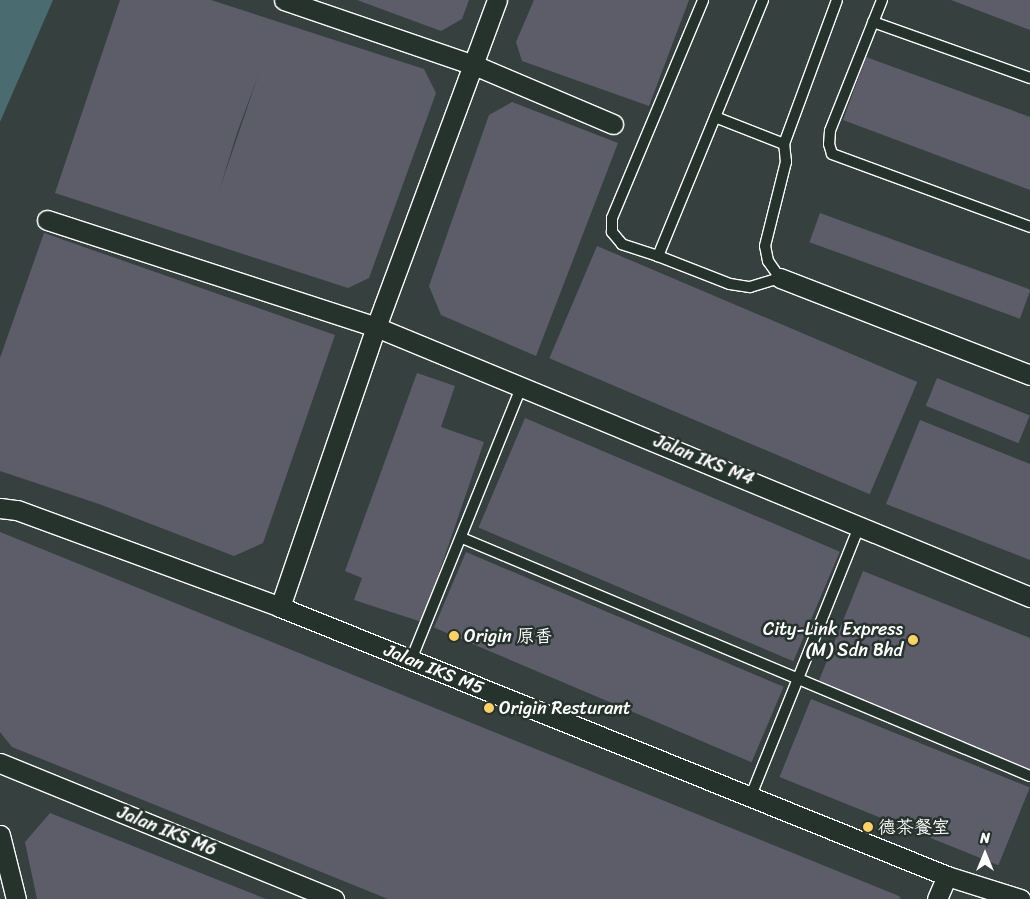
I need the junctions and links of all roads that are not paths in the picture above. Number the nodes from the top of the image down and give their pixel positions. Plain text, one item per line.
1 (284, 0) edge
2 (497, 0) edge
3 (704, 0) edge
4 (762, 0) edge
5 (837, 0) edge
6 (882, 0) edge
7 (873, 22) junction
8 (474, 65) junction
9 (1030, 78) edge
10 (715, 117) junction
11 (613, 124) dead end
12 (784, 144) junction
13 (47, 220) dead end
14 (1030, 227) edge
15 (658, 256) junction
16 (780, 278) junction
17 (376, 327) junction
18 (1030, 375) edge
19 (522, 385) junction
20 (0, 508) edge
21 (860, 525) junction
22 (462, 538) junction
23 (1030, 597) edge
24 (280, 606) junction
25 (411, 660) junction
26 (797, 678) junction
27 (0, 763) edge
28 (1030, 776) edge
29 (750, 798) junction
30 (0, 836) edge
31 (947, 876) junction
32 (16, 899) edge
33 (334, 899) edge
34 (937, 899) edge
35 (1020, 899) edge

1 - 8 street
2 - 8 street
3 - 15 lane
4 - 10 lane
5 - 12 lane
6 - 7 lane
7 - 9 lane
7 - 14 lane
8 - 11 street
8 - 17 street
10 - 12 lane
10 - 15 lane
12 - 16 lane
13 - 17 street, Jalan IKS M4
15 - 16 lane
16 - 18 street
17 - 19 street, Jalan IKS M4
17 - 24 street
19 - 21 street, Jalan IKS M4
19 - 22 lane
20 - 24 street, Jalan IKS M5
21 - 23 street, Jalan IKS M4
21 - 26 lane
22 - 25 lane
22 - 26 lane
24 - 25 street, Jalan IKS M5
25 - 29 street, Jalan IKS M5
26 - 28 lane
26 - 29 lane
27 - 33 street, Jalan IKS M6
29 - 31 street, Jalan IKS M5
30 - 32 street
31 - 34 street
31 - 35 street, Jalan IKS M5

